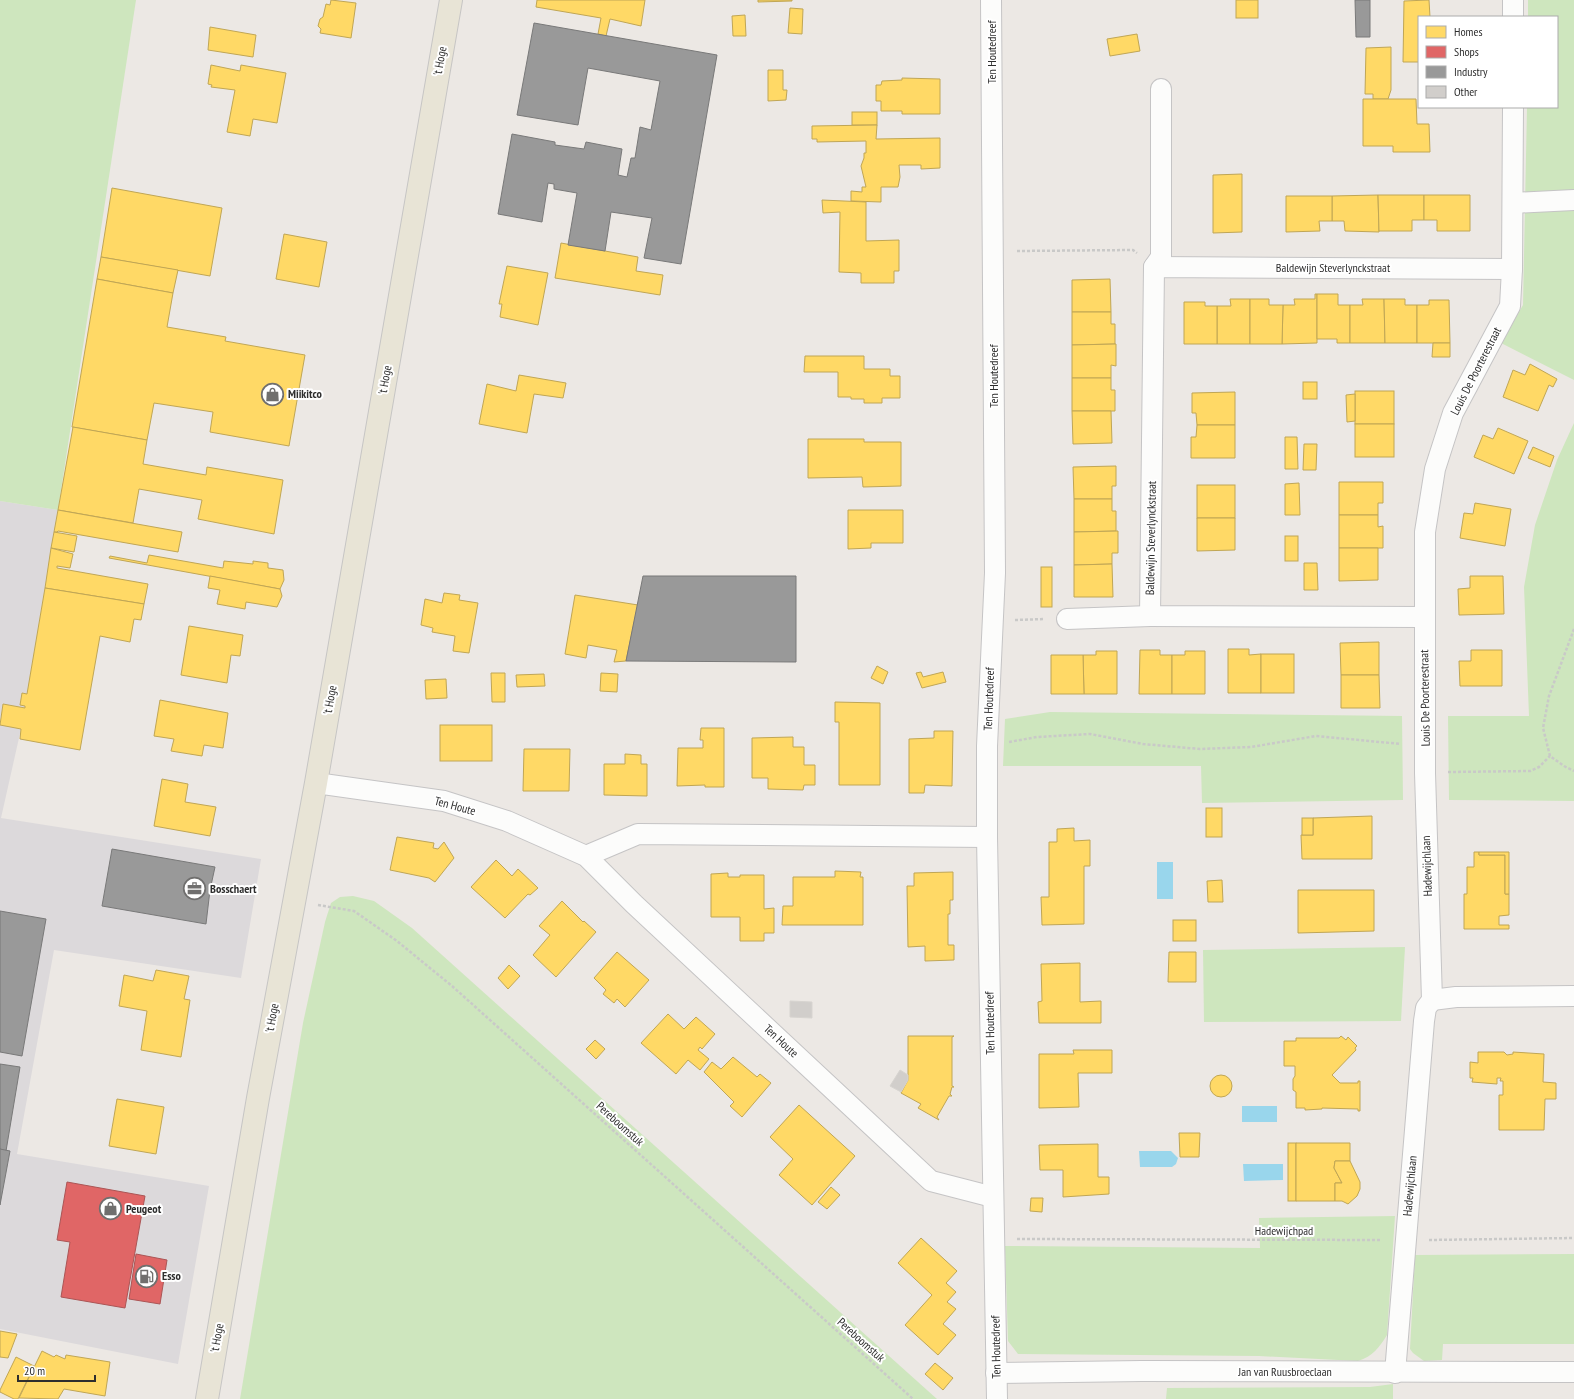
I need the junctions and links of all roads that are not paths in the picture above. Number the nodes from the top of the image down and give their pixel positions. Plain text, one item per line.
1 (451, 0) edge
2 (992, 0) edge
3 (1514, 0) edge
4 (1513, 16) edge
5 (1161, 89) dead end
6 (1513, 108) edge
7 (1574, 200) edge
8 (1513, 203) junction
9 (1154, 267) junction
10 (1512, 269) junction
11 (1150, 616) junction
12 (1424, 617) junction
13 (1067, 619) road end
14 (316, 782) junction
15 (1425, 803) joint
16 (986, 837) junction
17 (586, 856) junction
18 (1574, 996) edge
19 (1432, 1000) junction
20 (993, 1197) junction
21 (1574, 1372) edge
22 (1395, 1373) junction
23 (996, 1374) junction
24 (207, 1399) edge
25 (997, 1399) edge

1 - 14 main road, 't Hoge
2 - 16 street, Ten Houtedreef
3 - 4 street
5 - 9 street, Baldewijn Steverlynckstraat
6 - 8 street, Louis De Poorterestraat
7 - 8 street
8 - 10 street, Louis De Poorterestraat
9 - 10 street, Baldewijn Steverlynckstraat
9 - 11 street, Baldewijn Steverlynckstraat
10 - 12 street, Louis De Poorterestraat
11 - 12 street
11 - 13 street
12 - 15 street, Louis De Poorterestraat
14 - 17 street, Ten Houte
14 - 24 main road, 't Hoge
15 - 19 street, Hadewijchlaan
16 - 17 street
16 - 20 street, Ten Houtedreef
17 - 20 street, Ten Houte
18 - 19 street
19 - 22 street, Hadewijchlaan
20 - 23 street, Ten Houtedreef
21 - 22 street, Jan van Ruusbroeclaan
22 - 23 street, Jan van Ruusbroeclaan
23 - 25 street, Ten Houtedreef

